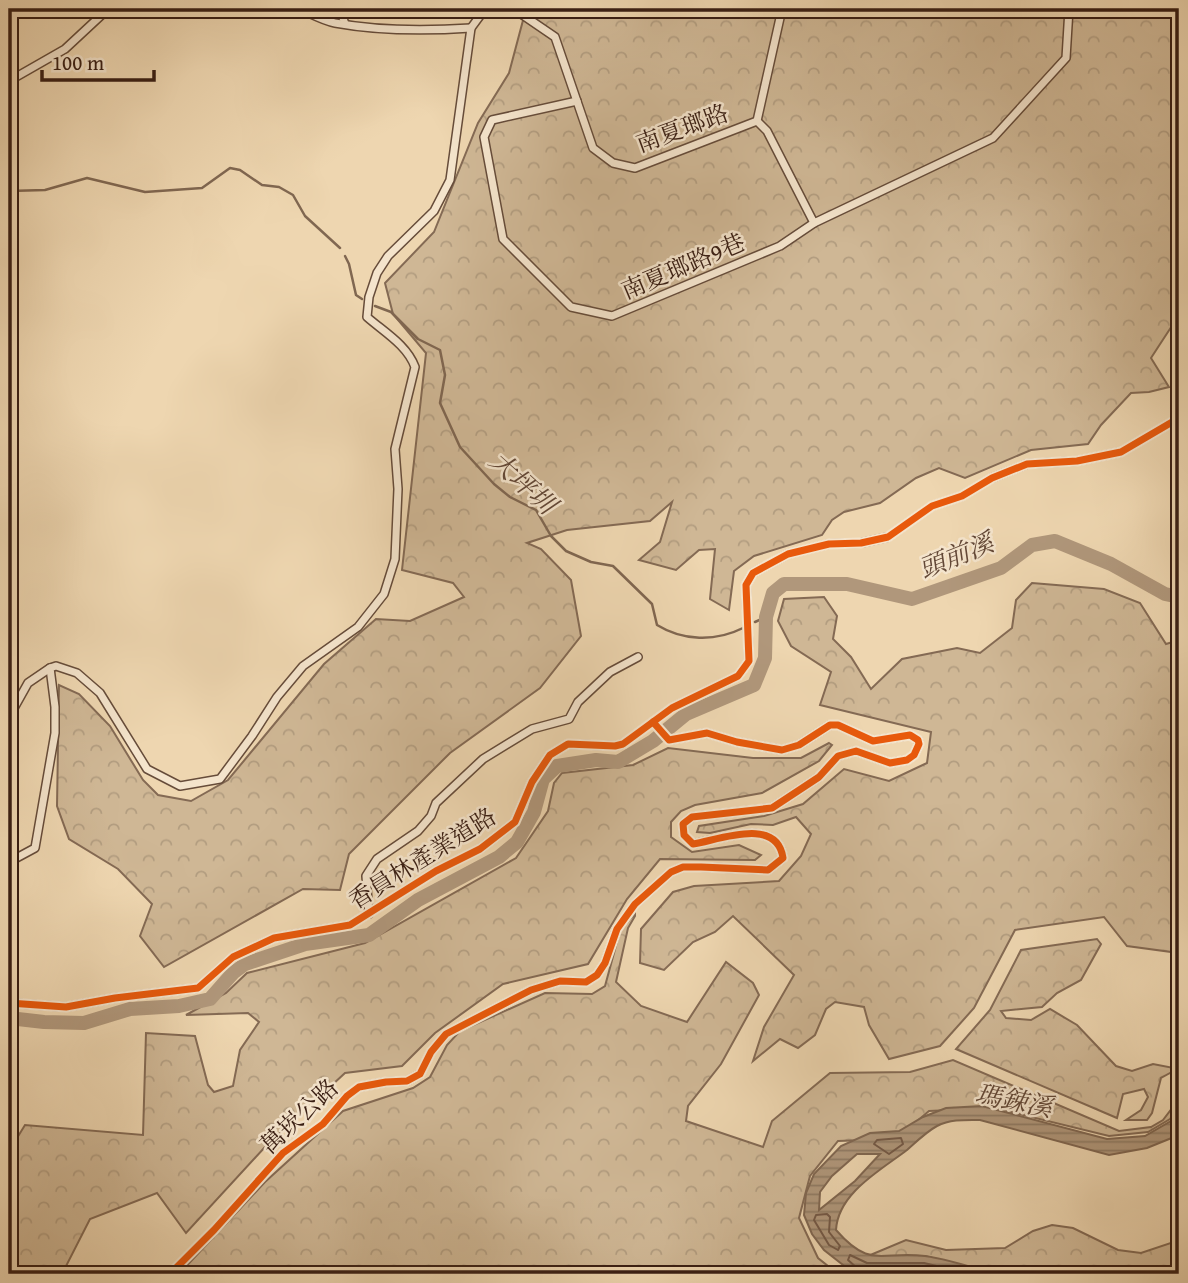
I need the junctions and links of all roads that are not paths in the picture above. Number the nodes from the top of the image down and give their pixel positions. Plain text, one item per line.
1 (108, 9) edge
2 (300, 9) edge
3 (341, 9) edge
4 (485, 9) edge
5 (514, 9) edge
6 (782, 9) edge
7 (1069, 9) edge
8 (345, 24) junction
9 (471, 28) junction
10 (9, 80) edge
11 (577, 101) junction
12 (757, 121) junction
13 (814, 223) junction
14 (1179, 418) edge
15 (638, 657) dead end
16 (50, 668) junction
17 (9, 718) edge
18 (653, 722) junction
19 (9, 752) edge
20 (9, 862) edge
21 (369, 914) junction
22 (9, 1003) edge
23 (170, 1274) edge

1 - 10 street
2 - 8 street
3 - 8 street
4 - 9 street
5 - 11 street, 南夏瑯路
6 - 12 street, 南夏瑯路
7 - 13 street
8 - 9 street
9 - 16 street
11 - 12 street, 南夏瑯路
11 - 13 street, 南夏瑯路9巷
12 - 13 street
14 - 18 street
15 - 21 street
16 - 17 street
16 - 20 street
17 - 19 street
18 - 21 street, 香員林產業道路
18 - 23 street, 萬崁公路
21 - 22 street, 香員林產業道路

